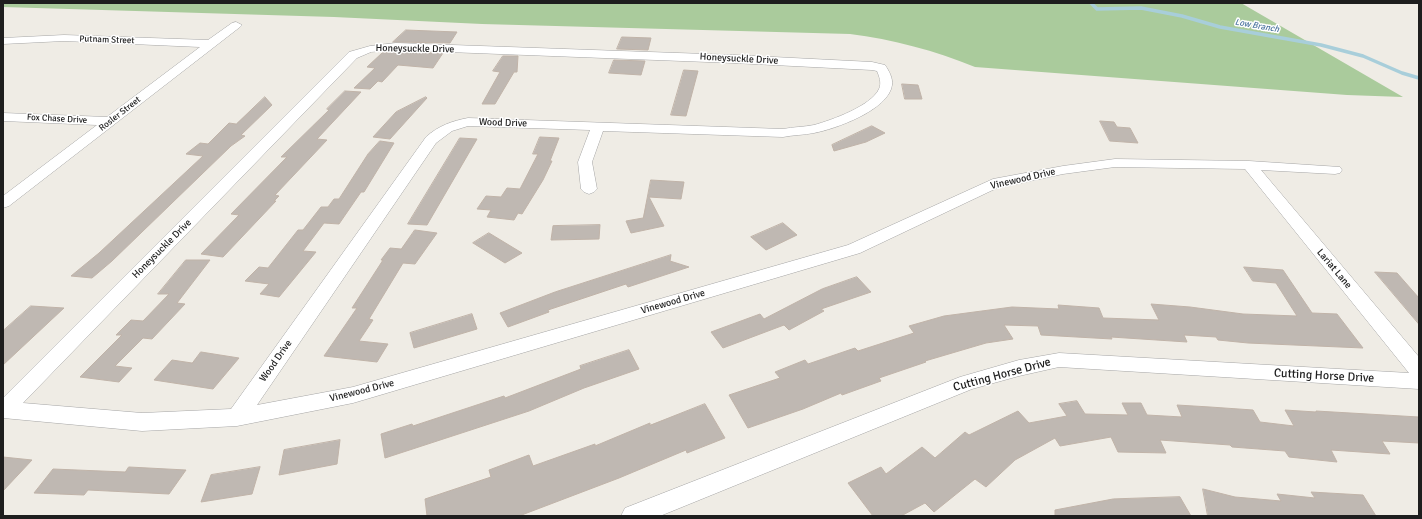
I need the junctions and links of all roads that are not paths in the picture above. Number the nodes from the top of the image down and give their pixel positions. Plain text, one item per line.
1 (236, 25) dead end
2 (3, 41) edge
3 (210, 44) junction
4 (881, 68) joint
5 (3, 116) edge
6 (111, 121) junction
7 (598, 127) junction
8 (1249, 166) junction
9 (1335, 170) dead end
10 (589, 189) dead end
11 (3, 203) edge
12 (1419, 371) edge
13 (1419, 381) edge
14 (3, 410) edge
15 (237, 417) junction
16 (633, 516) edge

1 - 3 street, Rosler Street
2 - 3 street, Putnam Street
3 - 6 street, Rosler Street
4 - 7 street, Wood Drive
4 - 14 street, Honeysuckle Drive
5 - 6 street, Fox Chase Drive
6 - 11 street, Rosler Street
7 - 10 street
7 - 15 street, Wood Drive
8 - 9 street, Vinewood Drive
8 - 12 street, Lariat Lane
8 - 15 street, Vinewood Drive
13 - 16 street, Cutting Horse Drive
14 - 15 street, Vinewood Drive

